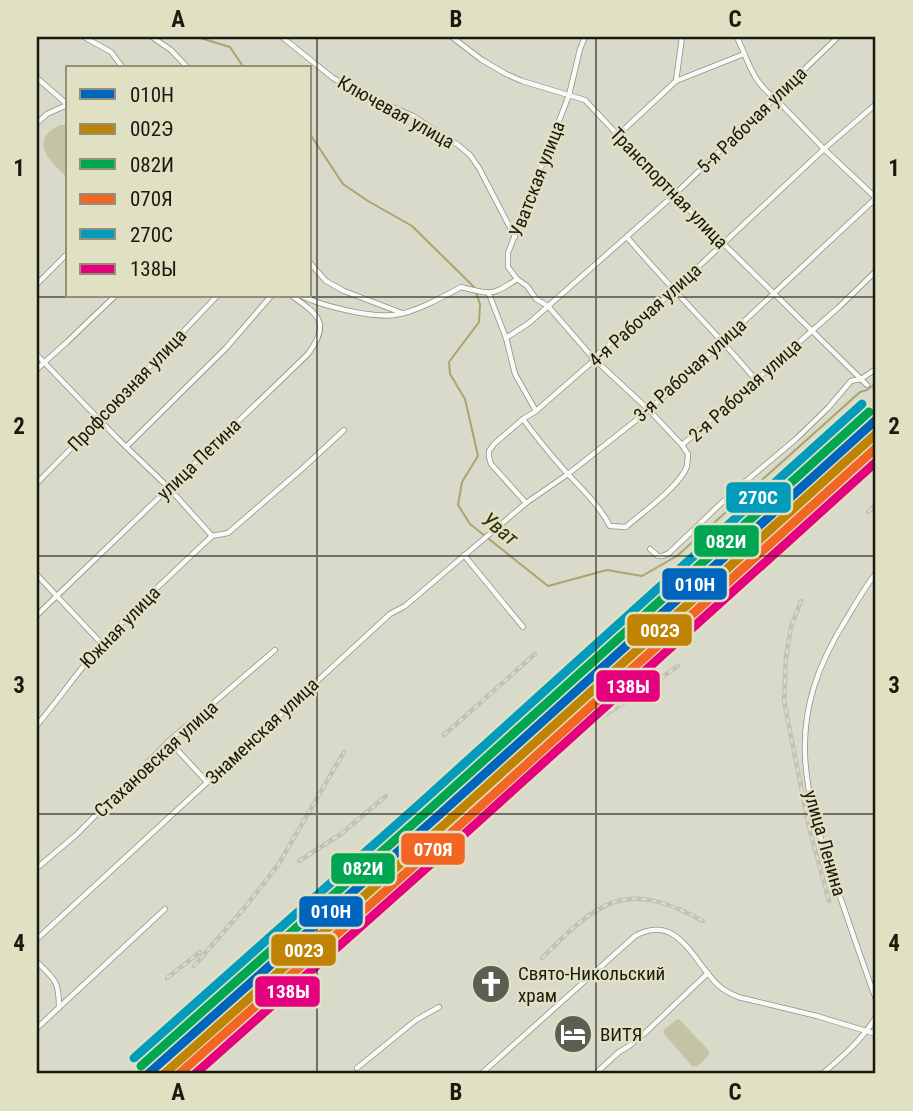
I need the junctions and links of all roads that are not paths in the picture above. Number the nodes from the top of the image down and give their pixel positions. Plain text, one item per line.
1 (84, 37) edge
2 (152, 37) edge
3 (282, 37) edge
4 (452, 37) edge
5 (460, 37) edge
6 (585, 37) edge
7 (682, 37) edge
8 (737, 37) edge
9 (838, 37) edge
10 (461, 45) junction
11 (744, 54) junction
12 (122, 66) edge
13 (186, 66) edge
14 (37, 78) edge
15 (676, 81) junction
16 (569, 95) junction
17 (775, 98) junction
18 (66, 103) edge
19 (876, 104) edge
20 (66, 106) edge
21 (37, 123) edge
22 (618, 135) junction
23 (824, 149) junction
24 (674, 195) junction
25 (876, 198) edge
26 (514, 237) junction
27 (627, 237) junction
28 (723, 244) junction
29 (66, 255) edge
30 (312, 265) edge
31 (876, 271) edge
32 (517, 279) junction
33 (37, 284) edge
34 (674, 290) junction
35 (489, 294) junction
36 (773, 295) junction
37 (113, 298) edge
38 (215, 298) edge
39 (269, 298) edge
40 (295, 298) edge
41 (308, 298) edge
42 (548, 306) junction
43 (402, 313) junction
44 (812, 330) junction
45 (506, 338) junction
46 (722, 340) junction
47 (37, 355) edge
48 (593, 358) junction
49 (44, 362) junction
50 (37, 369) edge
51 (876, 369) edge
52 (755, 379) junction
53 (861, 379) junction
54 (867, 384) dead end
55 (649, 410) junction
56 (536, 411) junction
57 (523, 419) junction
58 (99, 420) junction
59 (344, 430) dead end
60 (682, 445) junction
61 (126, 447) junction
62 (568, 474) junction
63 (37, 484) edge
64 (169, 488) junction
65 (526, 503) junction
66 (494, 531) joint
67 (212, 536) junction
68 (650, 549) dead end
69 (464, 555) junction
70 (876, 573) edge
71 (37, 575) edge
72 (57, 594) junction
73 (37, 615) edge
74 (523, 627) dead end
75 (102, 644) junction
76 (275, 650) dead end
77 (37, 725) edge
78 (169, 741) junction
79 (207, 782) junction
80 (37, 868) edge
81 (165, 909) dead end
82 (37, 939) edge
83 (37, 962) edge
84 (708, 973) junction
85 (876, 999) edge
86 (439, 1007) dead end
87 (59, 1008) junction
88 (876, 1017) edge
89 (37, 1028) edge
90 (868, 1031) junction
91 (876, 1034) edge
92 (357, 1068) dead end
93 (481, 1074) edge
94 (595, 1074) edge
95 (821, 1074) edge

1 - 12 street
2 - 13 street
3 - 26 street, Ключевая улица
4 - 10 street, Транспортная улица
5 - 10 street
6 - 16 street, Уватская улица
7 - 15 street
8 - 11 street
9 - 17 street, 5-я Рабочая улица
10 - 16 street, Транспортная улица
11 - 15 street
11 - 17 street
14 - 18 street
15 - 22 street
16 - 22 street, Транспортная улица
16 - 26 street, Уватская улица
17 - 23 street
17 - 24 street, 5-я Рабочая улица
19 - 23 street, 4-я Рабочая улица
20 - 21 street
22 - 24 street, Транспортная улица
23 - 25 street
23 - 28 street, 4-я Рабочая улица
24 - 27 street, 5-я Рабочая улица
24 - 28 street, Транспортная улица
25 - 36 street, 3-я Рабочая улица
26 - 32 street, Уватская улица
27 - 34 street
27 - 42 street, 5-я Рабочая улица
28 - 34 street, 4-я Рабочая улица
28 - 36 street, Транспортная улица
29 - 33 street
30 - 43 street
31 - 44 street, 2-я Рабочая улица
32 - 35 street
32 - 42 street
34 - 46 street
34 - 48 street, 4-я Рабочая улица
35 - 43 street
35 - 45 street
36 - 44 street, Транспортная улица
36 - 46 street, 3-я Рабочая улица
37 - 49 street
38 - 58 street, Профсоюзная улица
39 - 61 street
40 - 64 street, улица Петина
41 - 43 street
42 - 45 street, 5-я Рабочая улица
42 - 48 street
44 - 52 street, 2-я Рабочая улица
44 - 53 street, Транспортная улица
45 - 56 street
46 - 52 street
46 - 55 street, 3-я Рабочая улица
47 - 49 street
48 - 55 street
48 - 56 street, 4-я Рабочая улица
49 - 50 street
49 - 58 street
51 - 53 street
52 - 60 street, 2-я Рабочая улица
53 - 54 street, Транспортная улица
53 - 68 street
55 - 60 street
55 - 62 street, 3-я Рабочая улица
56 - 57 street, 4-я Рабочая улица
57 - 62 street
57 - 65 street, 4-я Рабочая улица
58 - 61 street
58 - 63 street, Профсоюзная улица
59 - 67 street, Южная улица
60 - 62 street, 2-я Рабочая улица
61 - 64 street
62 - 65 street, 3-я Рабочая улица
64 - 67 street
64 - 72 street, улица Петина
65 - 66 street, 3-я Рабочая улица
66 - 69 street, Знаменская улица
67 - 75 street, Южная улица
69 - 74 street
69 - 79 street, Знаменская улица
70 - 85 street, улица Ленина
71 - 72 street
72 - 73 street, улица Петина
72 - 75 street
75 - 77 street, Южная улица
76 - 78 street, Стахановская улица
78 - 79 street
78 - 80 street, Стахановская улица
79 - 82 street, Знаменская улица
81 - 87 street
83 - 87 street
84 - 90 street
84 - 93 street
84 - 94 street
86 - 92 street
87 - 89 street
88 - 90 street
90 - 91 street
90 - 95 street

